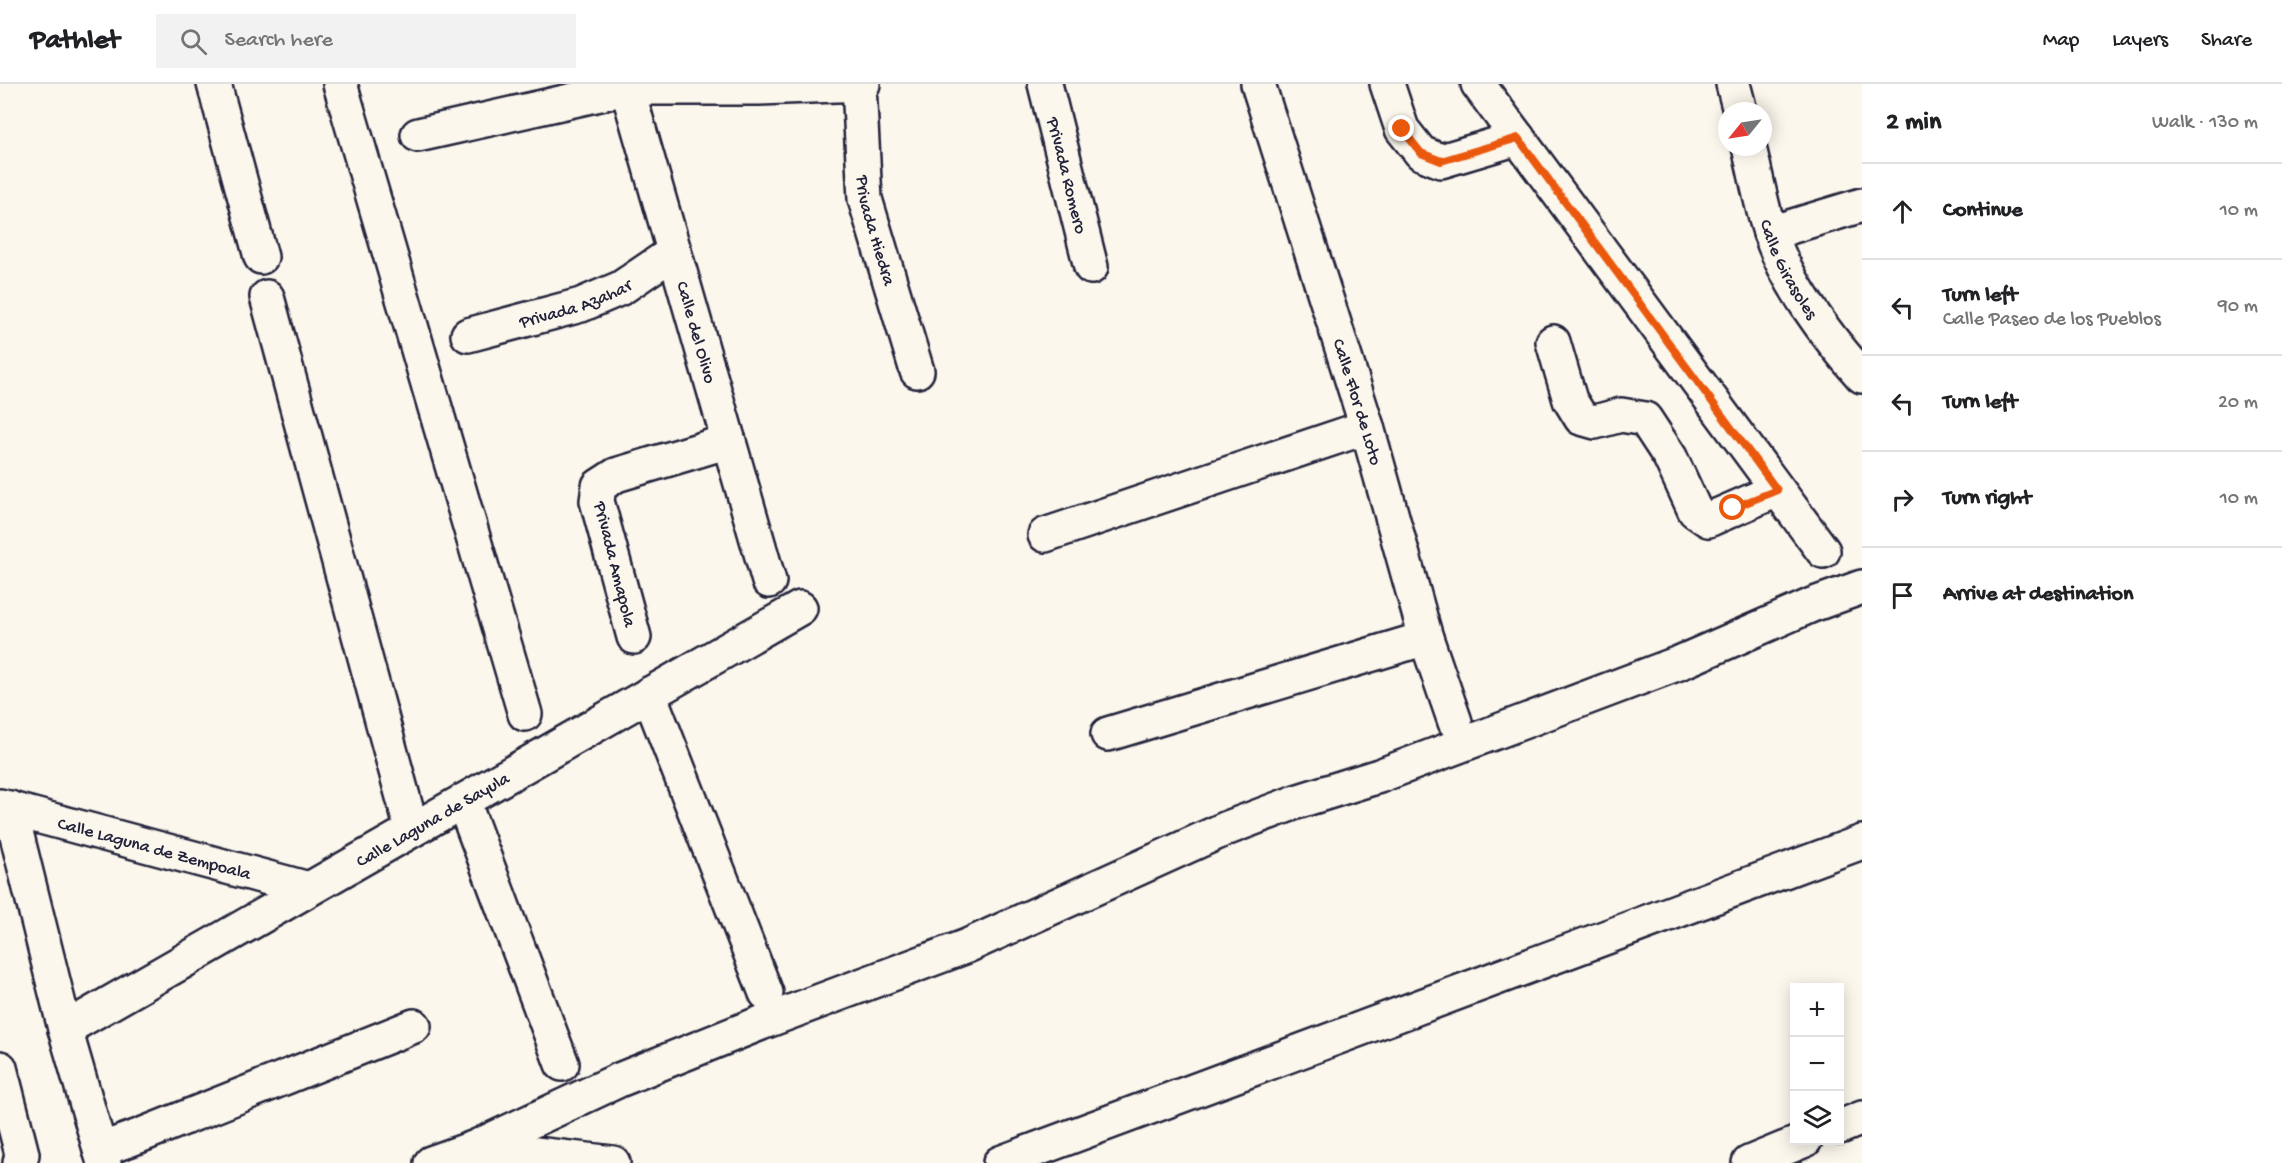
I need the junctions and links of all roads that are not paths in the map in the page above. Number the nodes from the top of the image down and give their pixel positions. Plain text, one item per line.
1 (214, 84) edge
2 (340, 84) edge
3 (861, 84) edge
4 (1045, 84) edge
5 (1258, 84) edge
6 (1387, 84) edge
7 (1478, 84) edge
8 (1733, 84) edge
9 (824, 85) edge
10 (626, 86) edge
11 (1738, 102) edge
12 (418, 135) dead end
13 (1518, 138) junction
14 (1751, 156) edge
15 (1862, 205) edge
16 (1770, 233) junction
17 (674, 252) junction
18 (261, 257) dead end
19 (1090, 267) dead end
20 (267, 297) dead end
21 (468, 335) dead end
22 (1553, 342) dead end
23 (917, 371) dead end
24 (1862, 376) edge
25 (1367, 427) junction
26 (729, 441) junction
27 (1777, 490) junction
28 (1045, 535) dead end
29 (1823, 551) dead end
30 (769, 581) dead end
31 (1862, 587) edge
32 (800, 608) dead end
33 (634, 637) dead end
34 (1426, 638) junction
35 (649, 694) junction
36 (525, 714) dead end
37 (1455, 722) dead end
38 (1108, 734) dead end
39 (464, 801) junction
40 (5, 806) edge
41 (412, 830) junction
42 (1862, 842) edge
43 (309, 889) junction
44 (766, 993) dead end
45 (414, 1026) dead end
46 (65, 1029) junction
47 (562, 1064) dead end
48 (0, 1068) edge
49 (1862, 1118) edge
50 (1844, 1125) edge
51 (1793, 1145) edge
52 (477, 1147) junction
53 (102, 1156) edge
54 (20, 1163) edge
55 (430, 1163) edge
56 (613, 1163) edge
57 (1000, 1163) edge
58 (1749, 1163) edge

1 - 18 street
2 - 36 street
3 - 9 street
3 - 23 street, Privada Hiedra
4 - 19 street, Privada Romero
5 - 25 street, Calle Flor de Loto
6 - 13 street
7 - 13 street
8 - 11 street
9 - 10 street
10 - 12 street
10 - 17 street, Calle del Olivo
13 - 27 street
14 - 16 street, Calle Girasoles
15 - 16 street
16 - 24 street, Calle Girasoles
17 - 21 street, Privada Azahar
17 - 26 street, Calle del Olivo
20 - 41 street
22 - 27 street
25 - 28 street
25 - 34 street, Calle Flor de Loto
26 - 30 street, Calle del Olivo
26 - 33 street, Privada Amapola
27 - 29 street
31 - 52 street
32 - 35 street, Calle Laguna de Sayula
34 - 37 street, Calle Flor de Loto
34 - 38 street
35 - 39 street, Calle Laguna de Sayula
35 - 44 street
39 - 41 street, Calle Laguna de Sayula
39 - 47 street
40 - 43 street, Calle Laguna de Zempoala
40 - 46 street
41 - 43 street, Calle Laguna de Sayula
42 - 57 street
43 - 46 street, Calle Laguna de Sayula
45 - 53 street
46 - 53 street
48 - 54 street
49 - 50 street
51 - 58 street
52 - 55 street
52 - 56 street

